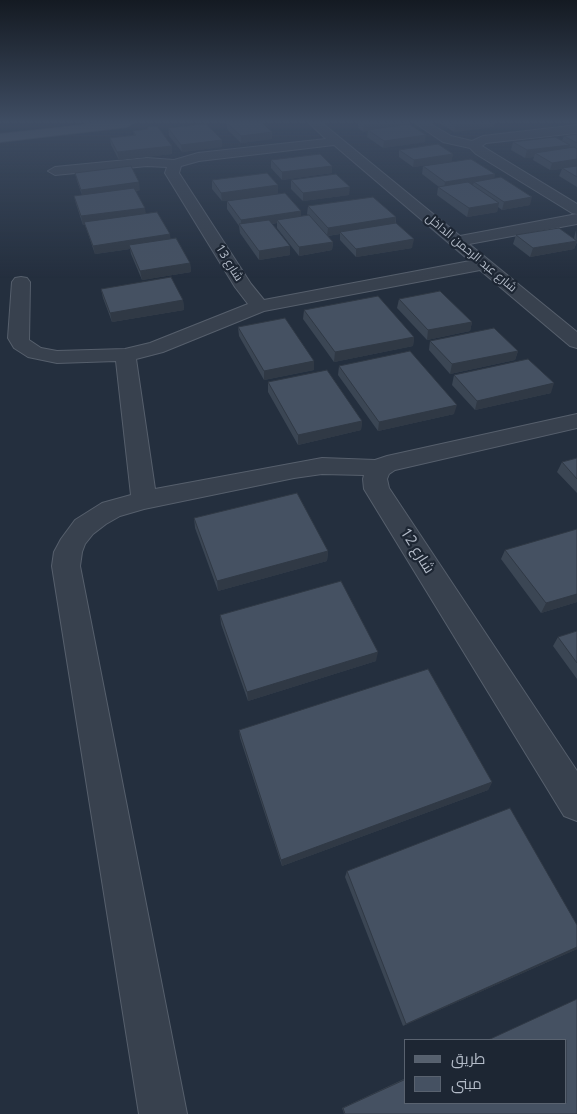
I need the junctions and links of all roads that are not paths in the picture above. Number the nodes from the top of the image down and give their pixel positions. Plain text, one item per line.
1 (173, 175) edge
2 (378, 175) edge
3 (518, 175) edge
4 (577, 210) edge
5 (577, 219) edge
6 (457, 241) junction
7 (483, 264) junction
8 (21, 282) dead end
9 (259, 306) junction
10 (577, 342) edge
11 (125, 355) junction
12 (577, 421) edge
13 (379, 469) junction
14 (144, 500) junction
15 (577, 803) edge
16 (163, 1114) edge

1 - 9 street, شارع 13
2 - 6 street, شارع عبد الرحمن الداخل
3 - 4 street
5 - 6 street
6 - 7 street, شارع عبد الرحمن الداخل
7 - 9 street
7 - 10 street, شارع عبد الرحمن الداخل
8 - 11 street
9 - 11 street
11 - 14 street
12 - 13 street
13 - 14 street
13 - 15 street, شارع 12
14 - 16 street

